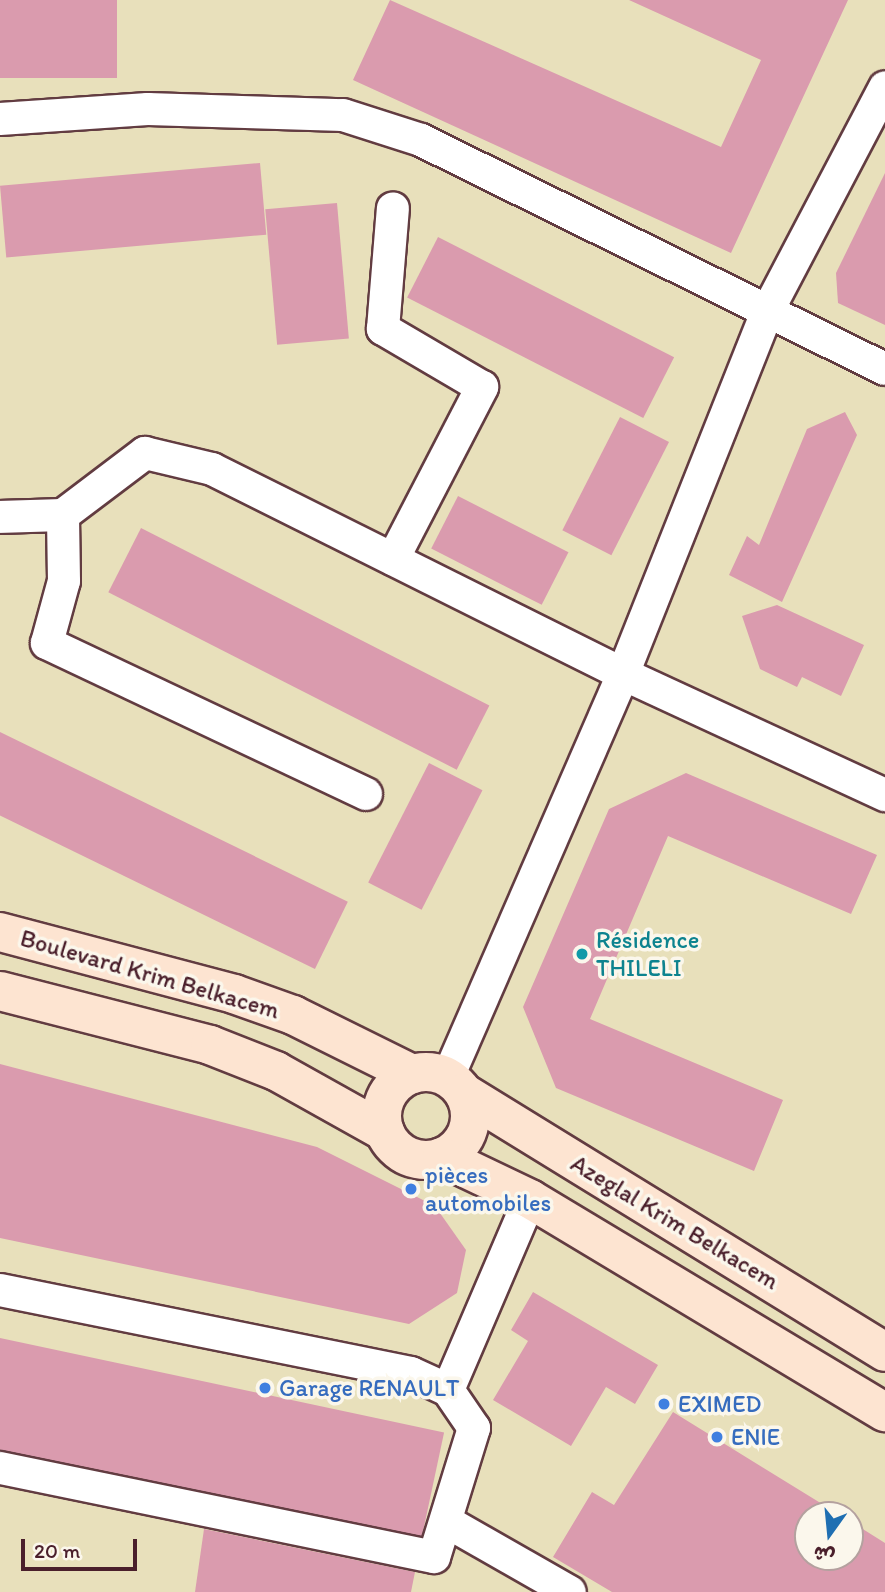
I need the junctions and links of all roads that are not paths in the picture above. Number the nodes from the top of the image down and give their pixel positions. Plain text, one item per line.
1 (885, 87) edge
2 (0, 119) edge
3 (393, 208) dead end
4 (766, 314) junction
5 (885, 369) edge
6 (63, 515) junction
7 (0, 517) edge
8 (393, 559) junction
9 (623, 674) junction
10 (366, 794) dead end
11 (885, 795) edge
12 (0, 932) edge
13 (0, 991) edge
14 (441, 1081) junction
15 (385, 1132) junction
16 (442, 1157) junction
17 (530, 1199) junction
18 (0, 1290) edge
19 (885, 1352) edge
20 (448, 1390) junction
21 (885, 1412) edge
22 (0, 1468) edge
23 (449, 1523) junction
24 (570, 1592) edge

1 - 4 street
2 - 4 street
3 - 8 street
4 - 5 street
4 - 9 street
6 - 7 street
6 - 8 street
6 - 10 street
8 - 9 street
9 - 11 street
9 - 14 street
12 - 14 main road, Boulevard Krim Belkacem
13 - 15 main road
14 - 15 main road
14 - 16 main road
14 - 19 main road, Azeglal Krim Belkacem
15 - 16 main road
16 - 17 main road
17 - 20 street
17 - 21 main road
18 - 20 street
20 - 23 street
22 - 23 street
23 - 24 street

